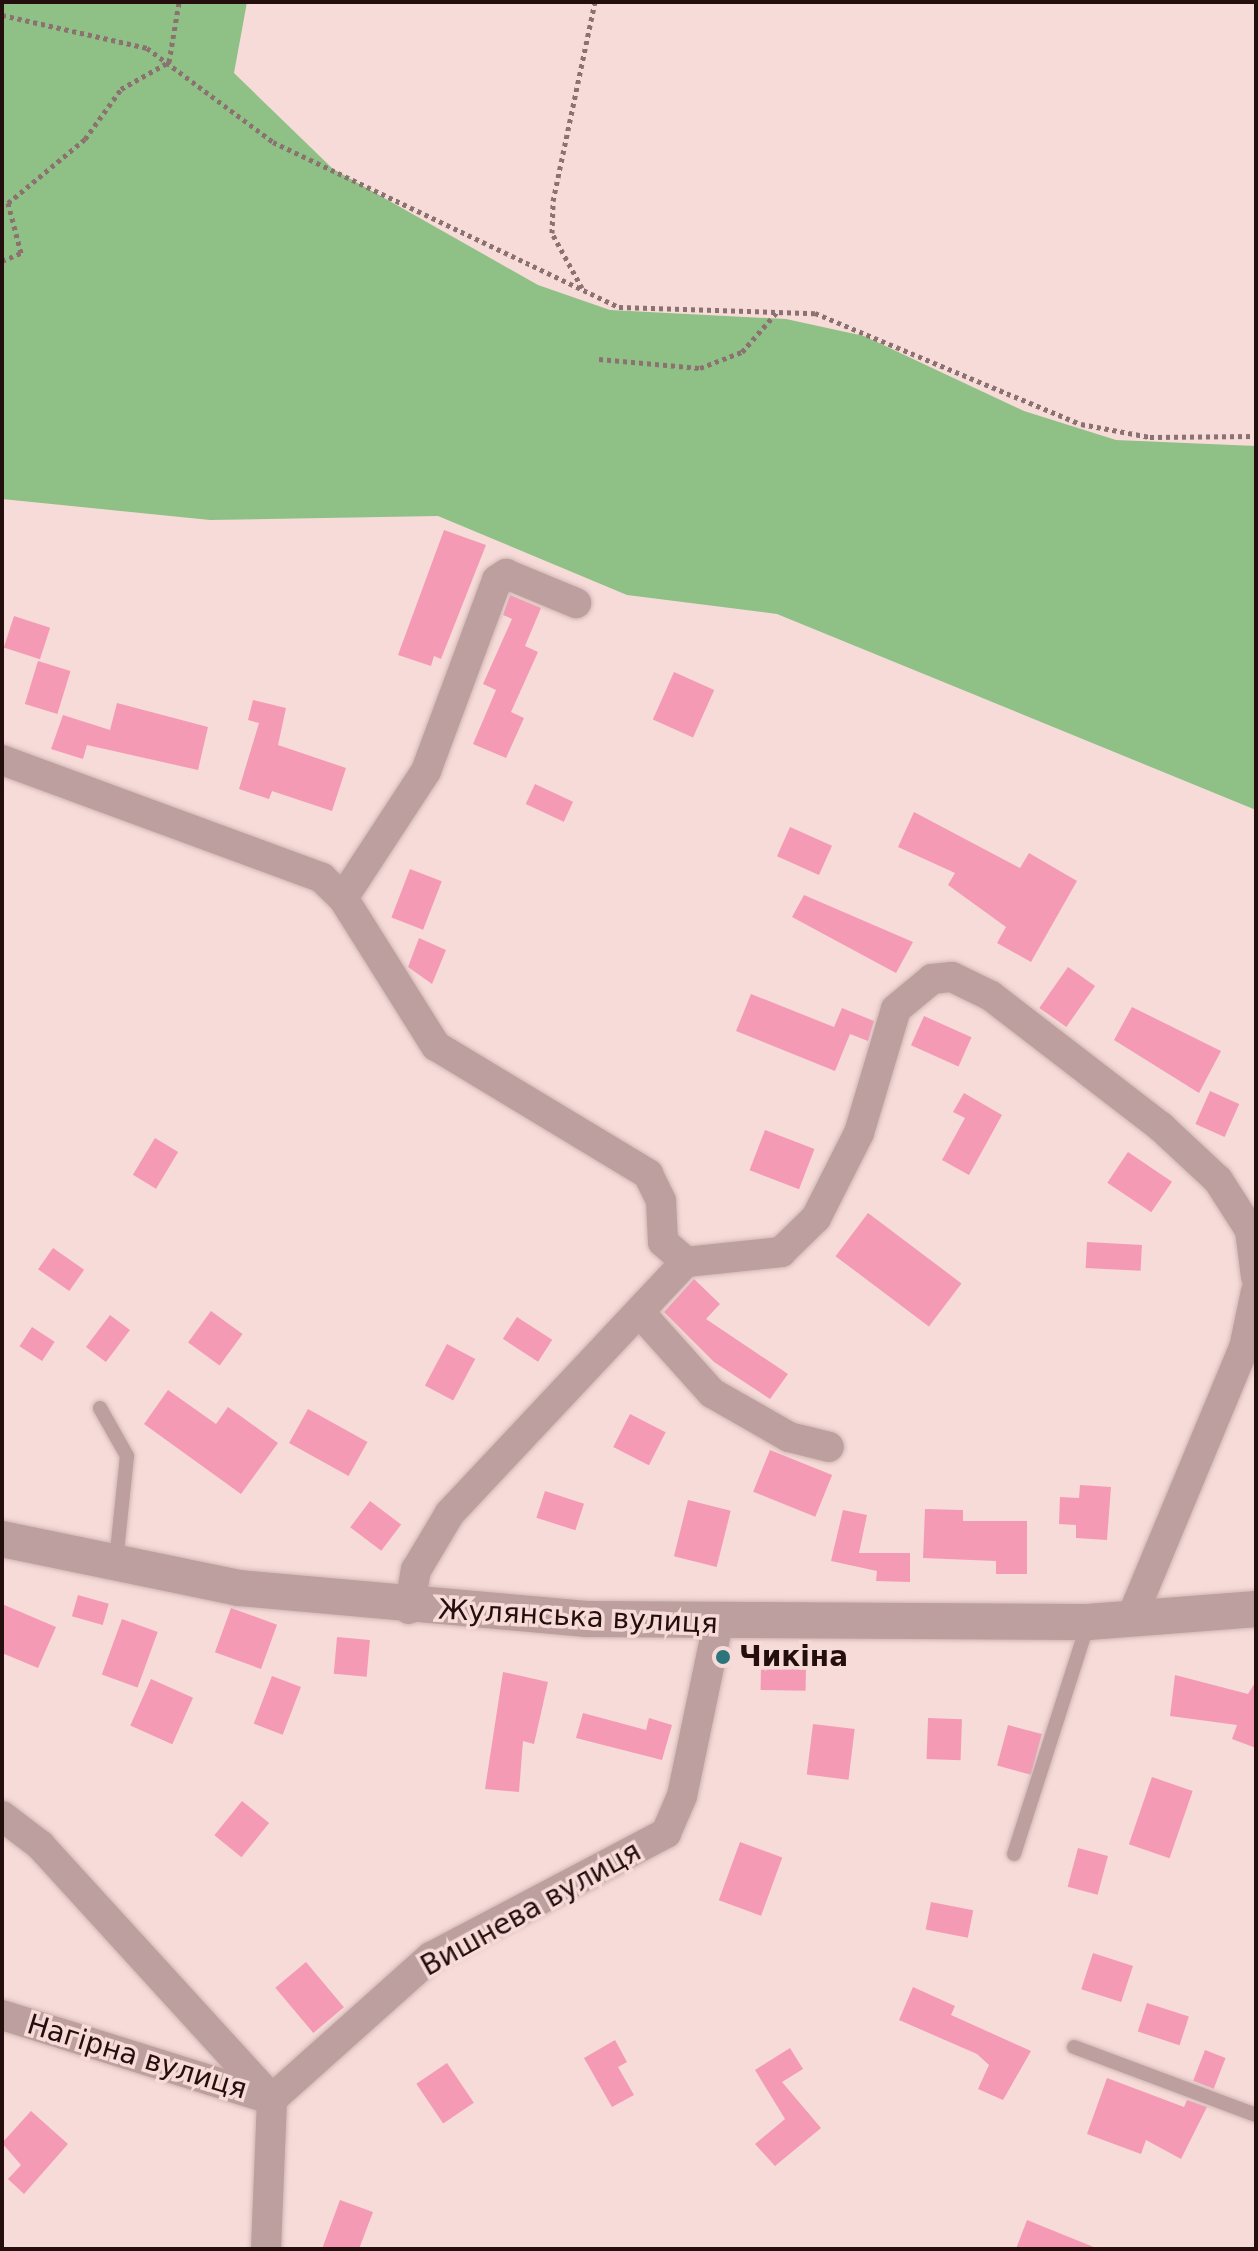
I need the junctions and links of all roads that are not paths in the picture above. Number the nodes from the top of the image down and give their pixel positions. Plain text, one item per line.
1 (576, 603) dead end
2 (2, 760) edge
3 (343, 898) junction
4 (686, 1262) junction
5 (1256, 1277) edge
6 (1256, 1291) edge
7 (642, 1315) junction
8 (100, 1408) dead end
9 (829, 1447) dead end
10 (2, 1539) edge
11 (116, 1566) junction
12 (409, 1609) junction
13 (1256, 1609) edge
14 (1131, 1619) junction
15 (1088, 1622) junction
16 (718, 1624) junction
17 (2, 1816) edge
18 (1014, 1854) dead end
19 (2, 2015) edge
20 (1074, 2047) dead end
21 (272, 2099) junction
22 (1256, 2115) edge
23 (266, 2249) edge

1 - 3 street
2 - 3 street
3 - 4 street
4 - 5 street
4 - 7 street
6 - 14 street
7 - 9 street
7 - 12 street
8 - 11 lane
10 - 11 street, Жулянська вулиця
11 - 12 street, Жулянська вулиця
12 - 16 street, Жулянська вулиця
13 - 14 street, Жулянська вулиця
14 - 15 street, Жулянська вулиця
15 - 16 street, Жулянська вулиця
15 - 18 lane
16 - 21 street, Вишнева вулиця
17 - 21 street
19 - 21 street, Нагірна вулиця
20 - 22 lane
21 - 23 street

